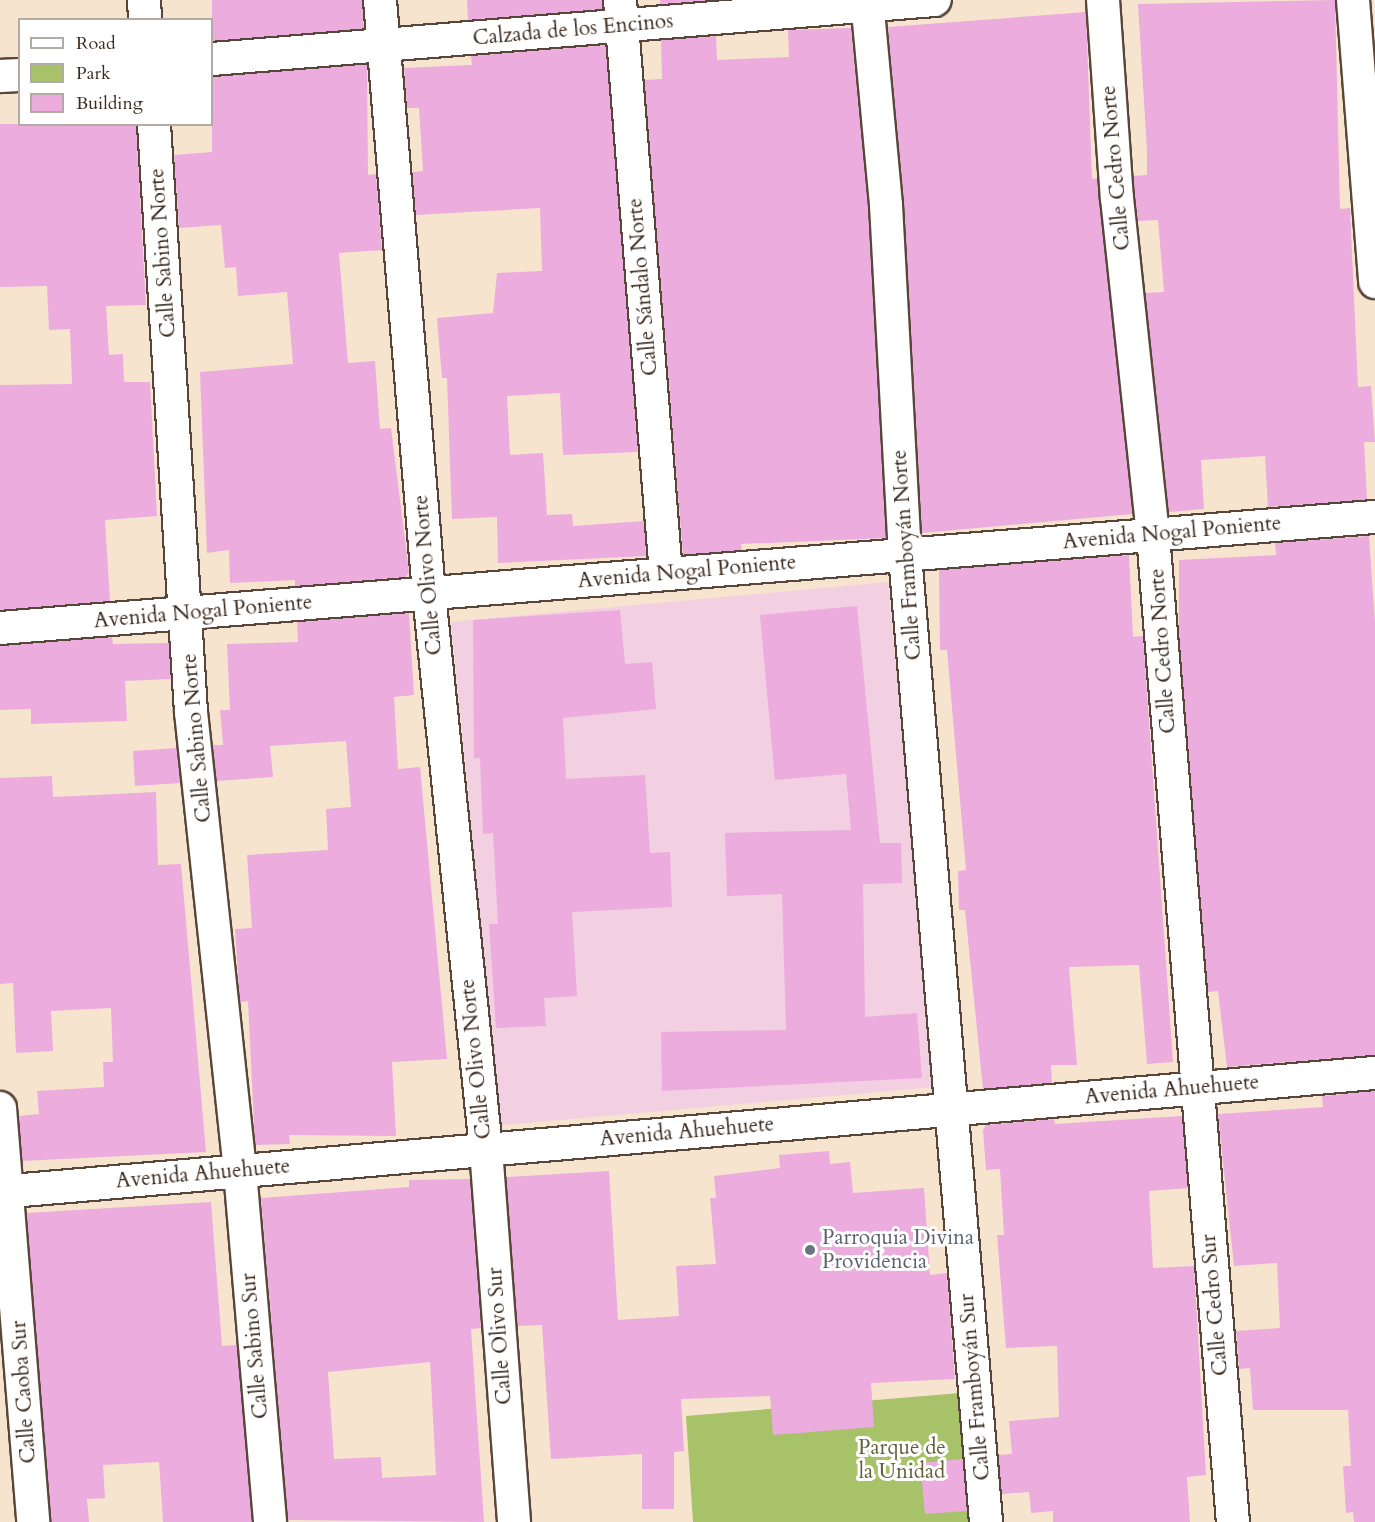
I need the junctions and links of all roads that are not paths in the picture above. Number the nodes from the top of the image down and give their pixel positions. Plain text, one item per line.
1 (144, 0) edge
2 (380, 0) edge
3 (935, 0) edge
4 (1103, 0) edge
5 (1353, 0) edge
6 (867, 3) edge
7 (620, 13) edge
8 (145, 18) edge
9 (383, 45) junction
10 (213, 59) edge
11 (18, 75) edge
12 (0, 76) edge
13 (154, 126) edge
14 (1375, 282) edge
15 (1375, 517) edge
16 (1154, 535) junction
17 (905, 555) junction
18 (666, 574) junction
19 (429, 594) junction
20 (188, 612) junction
21 (0, 628) edge
22 (1375, 1073) edge
23 (1197, 1088) junction
24 (0, 1108) edge
25 (952, 1109) junction
26 (486, 1149) junction
27 (240, 1171) junction
28 (5, 1192) edge
29 (33, 1522) edge
30 (270, 1522) edge
31 (514, 1522) edge
32 (986, 1522) edge
33 (1233, 1522) edge

1 - 8 street
2 - 9 street, Calle Olivo Norte
3 - 6 street, Calzada de los Encinos
4 - 16 street, Calle Cedro Norte
5 - 14 street
6 - 7 street, Calzada de los Encinos
6 - 17 street, Calle Framboyán Norte
7 - 9 street, Calzada de los Encinos
7 - 18 street, Calle Sándalo Norte
9 - 10 street, Calzada de los Encinos
9 - 19 street, Calle Olivo Norte
11 - 12 street
13 - 20 street, Calle Sabino Norte
15 - 16 street, Avenida Nogal Poniente
16 - 17 street, Avenida Nogal Poniente
16 - 23 street, Calle Cedro Norte
17 - 18 street, Avenida Nogal Poniente
17 - 25 street, Calle Framboyán Norte
18 - 19 street, Avenida Nogal Poniente
19 - 20 street, Avenida Nogal Poniente
19 - 26 street, Calle Olivo Norte
20 - 21 street, Avenida Nogal Poniente
20 - 27 street, Calle Sabino Norte
22 - 23 street, Avenida Ahuehuete
23 - 25 street, Avenida Ahuehuete
23 - 33 street, Calle Cedro Sur
24 - 28 street, Calle Caoba Sur
25 - 26 street, Avenida Ahuehuete
25 - 32 street, Calle Framboyán Sur
26 - 27 street, Avenida Ahuehuete
26 - 31 street, Calle Olivo Sur
27 - 28 street, Avenida Ahuehuete
27 - 30 street, Calle Sabino Sur
28 - 29 street, Calle Caoba Sur

